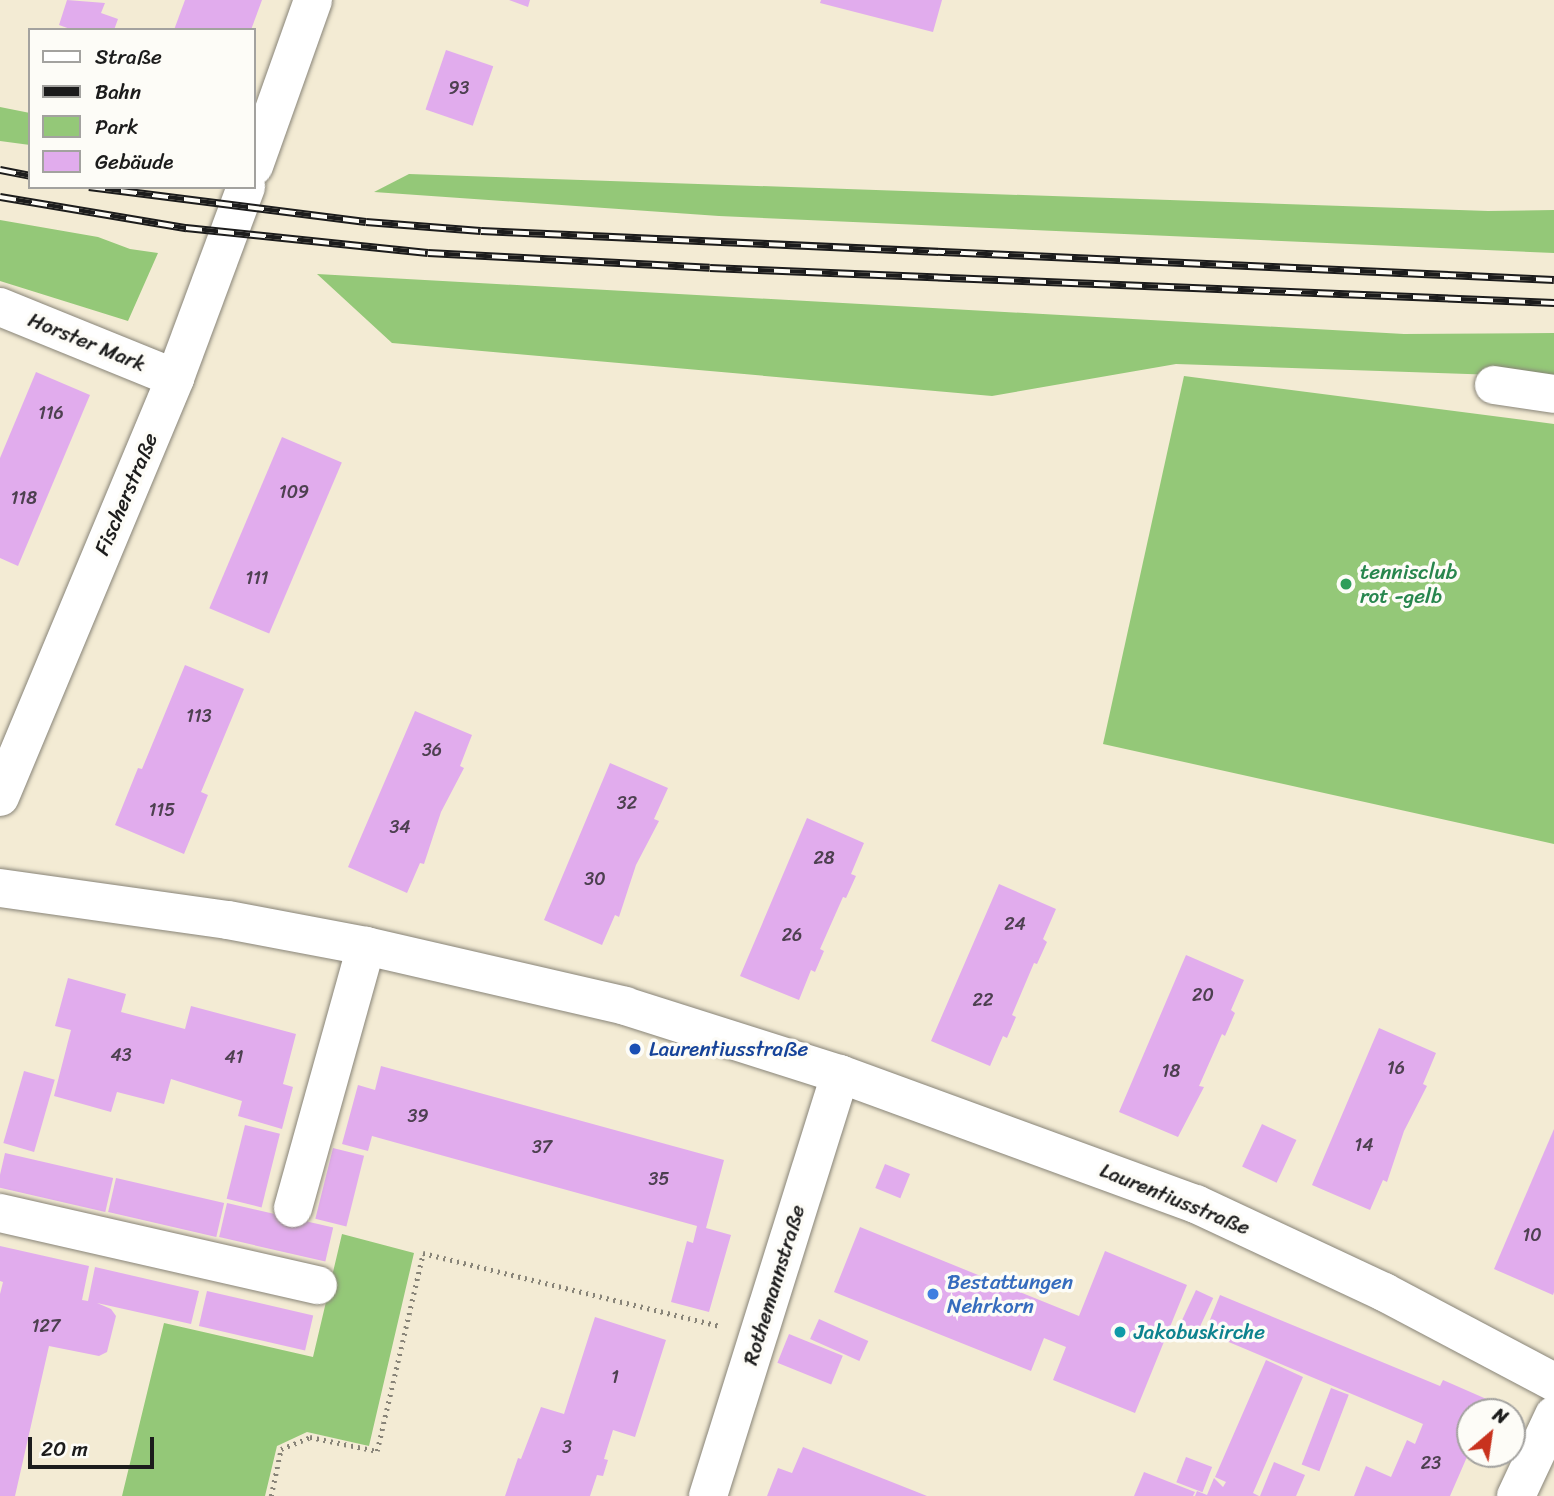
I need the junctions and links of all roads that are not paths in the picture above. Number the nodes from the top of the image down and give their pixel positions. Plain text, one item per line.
1 (313, 0) edge
2 (256, 160) edge
3 (245, 189) edge
4 (0, 307) edge
5 (175, 378) junction
6 (1494, 385) dead end
7 (1554, 394) edge
8 (0, 797) edge
9 (0, 888) edge
10 (366, 946) junction
11 (839, 1074) junction
12 (293, 1208) dead end
13 (0, 1213) edge
14 (318, 1285) dead end
15 (1554, 1382) edge
16 (1554, 1415) edge
17 (708, 1496) edge
18 (1516, 1496) edge

1 - 2 street
3 - 5 street, Fischerstraße
4 - 5 street, Horster Mark
5 - 8 street, Fischerstraße
6 - 7 street
9 - 10 street, Laurentiusstraße
10 - 11 street, Laurentiusstraße
10 - 12 street
11 - 15 street, Laurentiusstraße
11 - 17 street, Rothemannstraße
13 - 14 street
16 - 18 street

